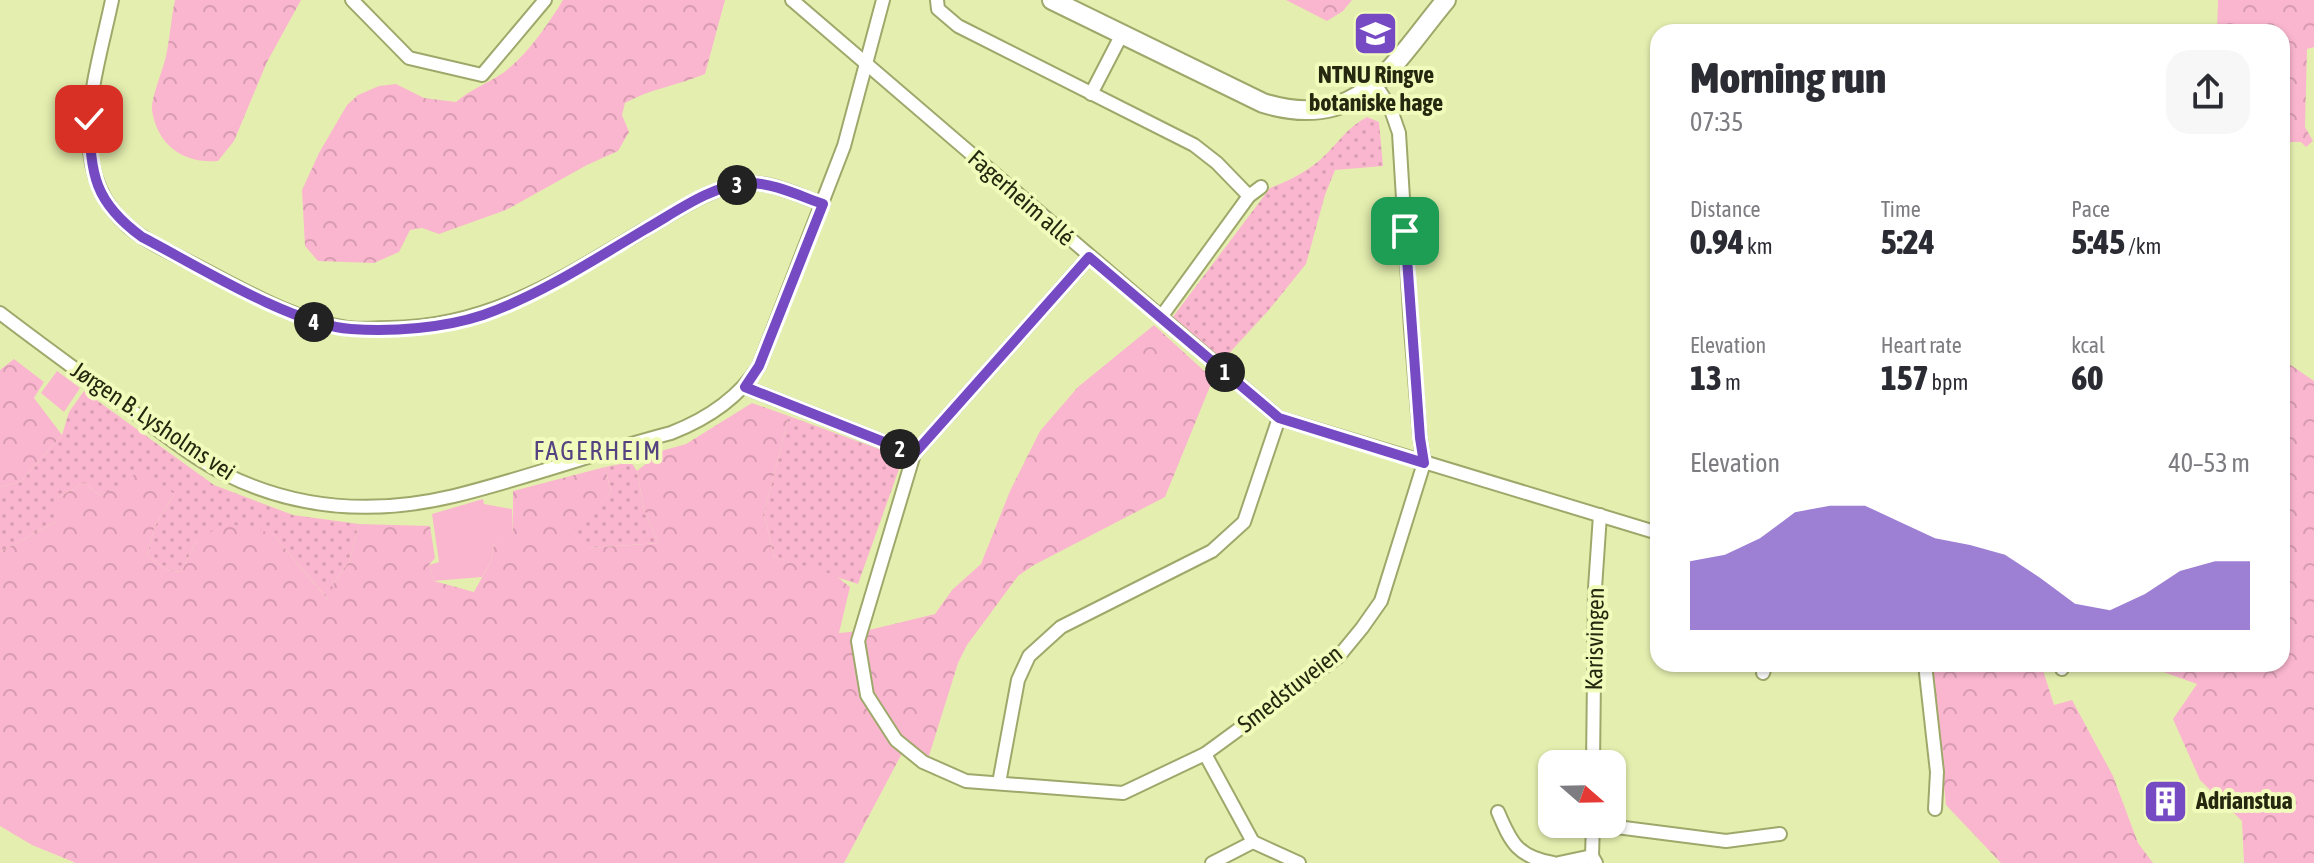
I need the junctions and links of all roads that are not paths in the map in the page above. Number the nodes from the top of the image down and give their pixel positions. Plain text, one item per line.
1 (112, 0) edge
2 (352, 0) edge
3 (545, 0) edge
4 (792, 0) edge
5 (883, 0) edge
6 (937, 0) edge
7 (1052, 0) edge
8 (1446, 0) edge
9 (1122, 34) junction
10 (867, 65) junction
11 (1375, 84) junction
12 (1091, 94) junction
13 (1261, 187) dead end
14 (1249, 196) junction
15 (823, 204) junction
16 (1089, 257) junction
17 (0, 313) edge
18 (1161, 317) junction
19 (745, 387) junction
20 (1279, 418) junction
21 (914, 454) junction
22 (1424, 463) junction
23 (1600, 515) junction
24 (1650, 531) edge
25 (1926, 672) edge
26 (1593, 750) edge
27 (1205, 754) junction
28 (999, 783) junction
29 (1935, 809) dead end
30 (1498, 812) dead end
31 (1626, 828) edge
32 (1780, 834) dead end
33 (1593, 838) edge
34 (1253, 842) junction
35 (1594, 860) edge
36 (1212, 863) edge
37 (1299, 863) edge
38 (1556, 863) edge

1 - 15 street
2 - 3 street
4 - 10 street, Fagerheim allé
5 - 10 street, Jørgen B. Lysholms vei
6 - 12 street
7 - 9 street
8 - 11 street
9 - 11 street
9 - 12 street
10 - 15 street, Jørgen B. Lysholms vei
10 - 16 street, Fagerheim allé
11 - 22 street, Smedstuveien
12 - 14 street
13 - 14 street
14 - 18 street
15 - 19 street, Jørgen B. Lysholms vei
16 - 18 street, Fagerheim allé
16 - 21 street
17 - 19 street, Jørgen B. Lysholms vei
18 - 20 street, Fagerheim allé
19 - 21 street
20 - 22 street, Fagerheim allé
20 - 28 street
21 - 28 street, Smedstuveien
22 - 23 street, Fagerheim allé
22 - 27 street, Smedstuveien
23 - 24 street, Fagerheim allé
23 - 26 street, Karisvingen
25 - 29 street
27 - 28 street, Smedstuveien
27 - 34 street
30 - 38 street
31 - 32 street
33 - 35 street
34 - 36 street
34 - 37 street
35 - 38 street

